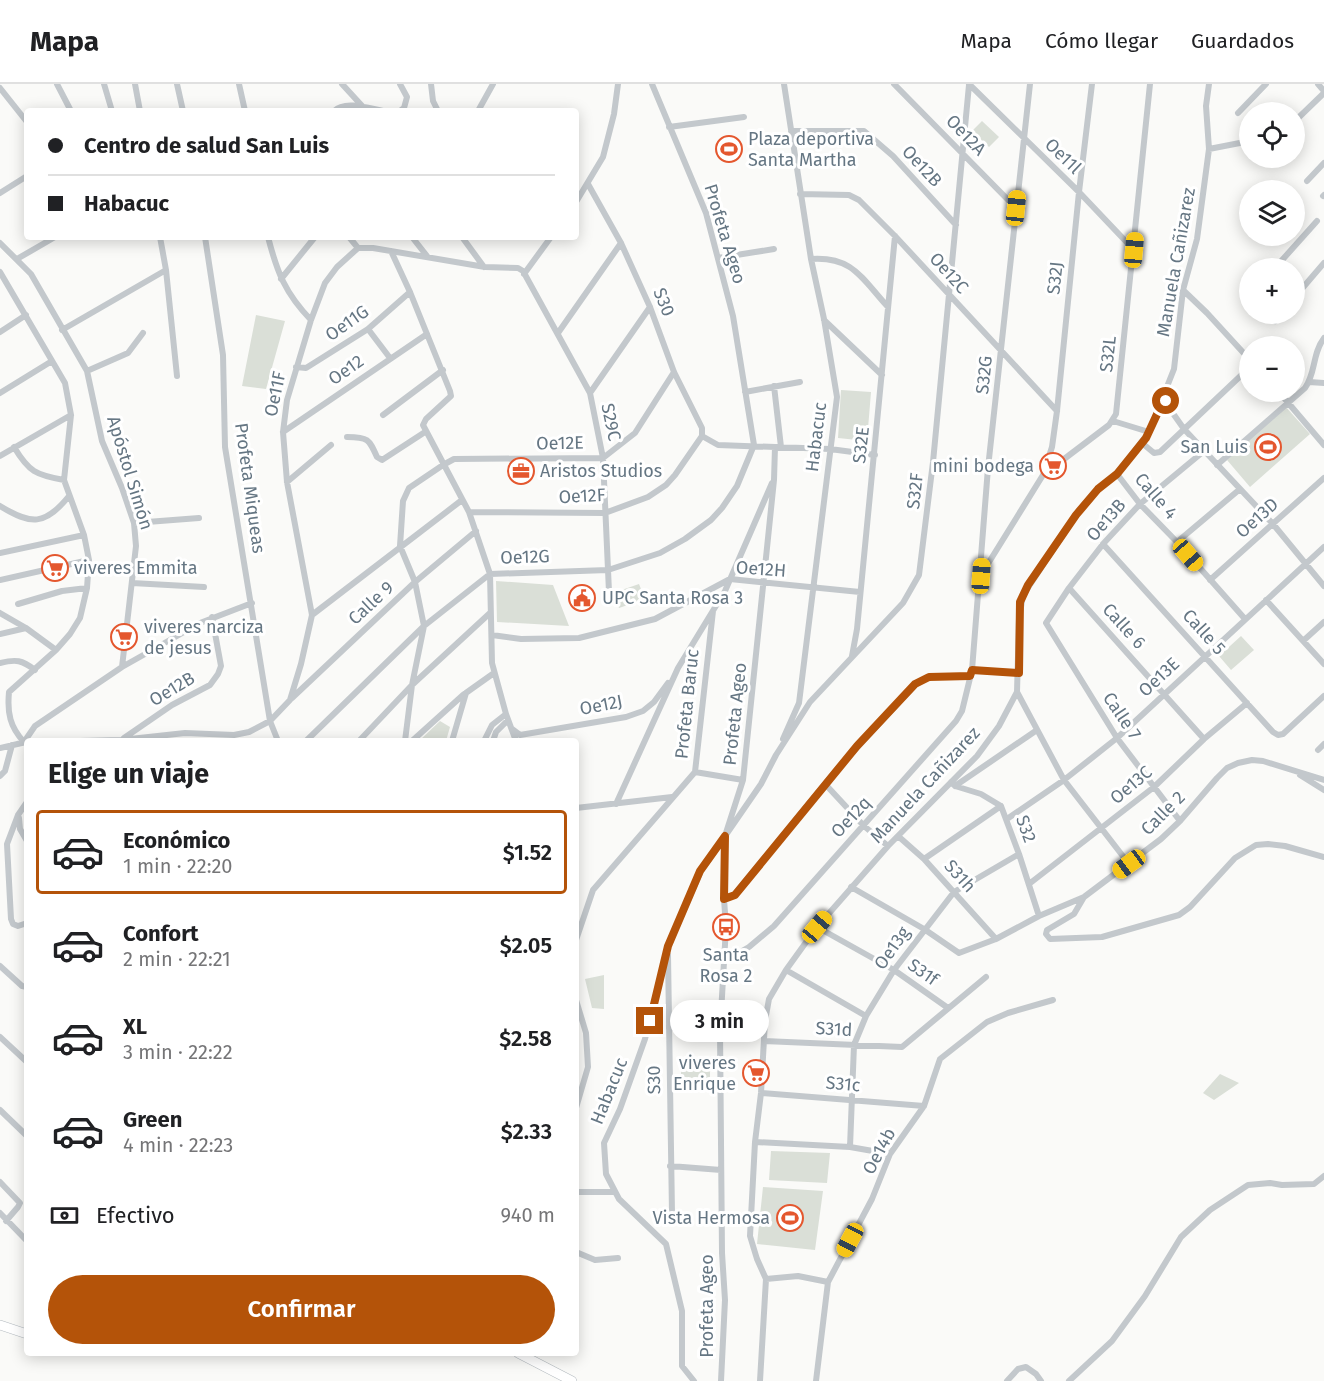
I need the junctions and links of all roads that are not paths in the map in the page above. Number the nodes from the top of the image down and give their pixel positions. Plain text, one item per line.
1 (57, 84) edge
2 (104, 84) edge
3 (135, 84) edge
4 (177, 84) edge
5 (239, 84) edge
6 (342, 84) edge
7 (400, 84) edge
8 (431, 84) edge
9 (494, 84) edge
10 (618, 84) edge
11 (652, 84) edge
12 (784, 84) edge
13 (894, 84) edge
14 (969, 84) edge
15 (1029, 84) edge
16 (1092, 84) edge
17 (1150, 84) edge
18 (1209, 84) edge
19 (1266, 84) edge
20 (1318, 84) edge
21 (0, 88) edge
22 (1324, 92) edge
23 (69, 108) edge
24 (111, 108) edge
25 (139, 108) edge
26 (182, 108) edge
27 (244, 108) edge
28 (337, 108) edge
29 (358, 108) edge
30 (363, 108) edge
31 (402, 108) edge
32 (436, 108) edge
33 (480, 108) edge
34 (1305, 111) edge
35 (1238, 113) dead end
36 (744, 117) dead end
37 (24, 118) edge
38 (669, 127) junction
39 (791, 131) junction
40 (1023, 138) junction
41 (1239, 143) edge
42 (1209, 148) junction
43 (962, 152) junction
44 (1324, 163) edge
45 (24, 178) edge
46 (1307, 181) dead end
47 (588, 184) junction
48 (1079, 192) junction
49 (0, 193) edge
50 (800, 194) junction
51 (579, 198) edge
52 (1016, 208) junction
53 (1317, 221) dead end
54 (956, 225) junction
55 (895, 236) junction
56 (50, 240) edge
57 (161, 240) edge
58 (205, 240) edge
59 (269, 240) edge
60 (313, 240) edge
61 (351, 240) edge
62 (414, 240) edge
63 (464, 240) edge
64 (549, 240) edge
65 (0, 243) edge
66 (621, 243) junction
67 (358, 248) junction
68 (774, 249) dead end
69 (1134, 250) junction
70 (391, 251) junction
71 (427, 256) junction
72 (718, 258) junction
73 (1284, 258) edge
74 (17, 259) junction
75 (811, 259) junction
76 (1324, 263) edge
77 (485, 267) junction
78 (166, 270) junction
79 (0, 272) edge
80 (524, 274) junction
81 (281, 279) junction
82 (1305, 285) edge
83 (1183, 290) junction
84 (410, 292) junction
85 (948, 294) junction
86 (650, 307) junction
87 (888, 307) junction
88 (26, 315) junction
89 (824, 319) junction
90 (311, 320) junction
91 (368, 329) junction
92 (62, 330) junction
93 (0, 332) edge
94 (143, 333) dead end
95 (558, 333) junction
96 (427, 334) junction
97 (1324, 338) edge
98 (1239, 348) edge
99 (1002, 351) junction
100 (390, 358) junction
101 (52, 361) junction
102 (296, 367) junction
103 (443, 370) junction
104 (87, 371) junction
105 (674, 372) junction
106 (882, 375) junction
107 (177, 376) dead end
108 (1239, 377) edge
109 (800, 382) dead end
110 (1309, 382) junction
111 (1324, 383) edge
112 (774, 386) junction
113 (1305, 386) edge
114 (745, 392) junction
115 (0, 393) edge
116 (590, 393) junction
117 (1165, 397) junction
118 (1289, 402) joint
119 (1057, 411) junction
120 (71, 415) junction
121 (383, 415) dead end
122 (1113, 421) junction
123 (1184, 429) junction
124 (283, 432) junction
125 (425, 432) junction
126 (1149, 432) junction
127 (702, 436) junction
128 (347, 437) dead end
129 (1142, 443) junction
130 (331, 445) dead end
131 (754, 445) junction
132 (1324, 445) edge
133 (14, 447) junction
134 (778, 447) junction
135 (830, 449) junction
136 (1204, 451) junction
137 (875, 455) junction
138 (0, 456) edge
139 (603, 458) junction
140 (443, 465) junction
141 (1217, 465) junction
142 (1117, 474) junction
143 (1043, 475) junction
144 (1324, 478) edge
145 (64, 480) junction
146 (774, 480) junction
147 (287, 482) junction
148 (1240, 489) junction
149 (69, 496) junction
150 (462, 500) junction
151 (1140, 504) junction
152 (0, 506) edge
153 (469, 512) junction
154 (605, 513) junction
155 (199, 518) dead end
156 (134, 523) junction
157 (1273, 524) junction
158 (476, 531) junction
159 (84, 535) junction
160 (1177, 542) junction
161 (1103, 544) junction
162 (400, 546) junction
163 (1324, 547) edge
164 (0, 553) edge
165 (89, 560) junction
166 (1305, 564) junction
167 (608, 570) junction
168 (490, 573) junction
169 (981, 576) junction
170 (730, 579) junction
171 (1210, 579) junction
172 (0, 580) edge
173 (415, 582) junction
174 (132, 583) junction
175 (764, 583) junction
176 (1324, 586) edge
177 (204, 587) dead end
178 (87, 588) junction
179 (814, 588) junction
180 (1069, 588) junction
181 (609, 592) dead end
182 (860, 592) junction
183 (1266, 600) junction
184 (18, 603) dead end
185 (252, 603) junction
186 (713, 611) junction
187 (490, 613) junction
188 (0, 614) edge
189 (312, 615) junction
190 (212, 617) junction
191 (1245, 619) junction
192 (1046, 622) joint
193 (1324, 622) edge
194 (424, 626) junction
195 (26, 628) junction
196 (0, 634) edge
197 (492, 636) junction
198 (1303, 641) junction
199 (57, 650) junction
200 (1205, 655) junction
201 (852, 657) junction
202 (0, 663) edge
203 (1324, 664) edge
204 (122, 667) junction
205 (678, 668) junction
206 (35, 670) junction
207 (494, 673) junction
208 (971, 673) junction
209 (1019, 673) junction
210 (412, 685) junction
211 (0, 692) edge
212 (9, 692) junction
213 (466, 692) junction
214 (1017, 692) junction
215 (1163, 693) junction
216 (1324, 696) edge
217 (290, 700) junction
218 (1247, 703) junction
219 (507, 717) junction
220 (270, 722) junction
221 (512, 729) junction
222 (1037, 730) junction
223 (28, 738) edge
224 (124, 738) edge
225 (144, 738) edge
226 (277, 738) edge
227 (309, 738) edge
228 (362, 738) edge
229 (405, 738) edge
230 (415, 738) edge
231 (453, 738) edge
232 (486, 738) edge
233 (494, 738) edge
234 (515, 738) edge
235 (1116, 738) junction
236 (1204, 739) junction
237 (24, 740) edge
238 (24, 742) edge
239 (1324, 744) edge
240 (12, 745) junction
241 (0, 748) edge
242 (1318, 750) dead end
243 (776, 755) junction
244 (1292, 771) junction
245 (695, 772) junction
246 (0, 777) edge
247 (743, 780) junction
248 (1064, 780) junction
249 (1324, 780) edge
250 (953, 784) junction
251 (826, 785) junction
252 (1154, 787) junction
253 (1324, 790) edge
254 (672, 797) junction
255 (616, 804) junction
256 (24, 806) edge
257 (1001, 806) junction
258 (579, 808) edge
259 (18, 814) junction
260 (1007, 819) junction
261 (1180, 821) junction
262 (864, 826) junction
263 (1101, 829) junction
264 (24, 835) edge
265 (725, 836) junction
266 (898, 836) junction
267 (888, 846) junction
268 (1019, 854) junction
269 (1324, 857) edge
270 (924, 859) junction
271 (1129, 864) junction
272 (1029, 884) junction
273 (851, 888) junction
274 (954, 891) junction
275 (1083, 897) junction
276 (724, 899) junction
277 (1039, 916) junction
278 (24, 924) edge
279 (817, 927) junction
280 (924, 929) junction
281 (579, 931) edge
282 (996, 939) junction
283 (668, 946) junction
284 (723, 962) junction
285 (0, 966) edge
286 (786, 970) junction
287 (894, 970) junction
288 (986, 977) dead end
289 (24, 986) edge
290 (1053, 1000) dead end
291 (948, 1008) junction
292 (579, 1010) edge
293 (866, 1016) junction
294 (668, 1027) junction
295 (720, 1031) junction
296 (0, 1037) edge
297 (764, 1041) junction
298 (854, 1045) junction
299 (24, 1059) edge
300 (760, 1093) junction
301 (579, 1098) edge
302 (851, 1100) junction
303 (924, 1106) junction
304 (0, 1110) edge
305 (24, 1133) edge
306 (755, 1142) junction
307 (850, 1147) junction
308 (890, 1154) junction
309 (670, 1166) junction
310 (721, 1170) junction
311 (1324, 1176) edge
312 (0, 1182) edge
313 (579, 1192) edge
314 (615, 1192) junction
315 (0, 1213) edge
316 (672, 1214) dead end
317 (6, 1221) junction
318 (24, 1238) edge
319 (579, 1253) edge
320 (618, 1258) dead end
321 (766, 1279) junction
322 (828, 1282) junction
323 (0, 1325) edge
324 (24, 1333) edge
325 (524, 1356) edge
326 (572, 1381) edge
327 (694, 1381) edge
328 (721, 1381) edge
329 (760, 1381) edge
330 (816, 1381) edge
331 (1007, 1381) edge
332 (1041, 1381) edge
333 (1069, 1381) edge

1 - 23 street
2 - 24 street
3 - 25 street
4 - 26 street
5 - 27 street
6 - 30 street
7 - 31 street
8 - 32 street
9 - 33 street
10 - 47 street
11 - 38 street, Profeta Ageo
12 - 39 street, Habacuc
13 - 43 street, Oe12A
14 - 40 street, Oe11l
14 - 43 street, S32F
15 - 40 street, S32G
16 - 48 street, S32J
17 - 69 street, S32L
18 - 42 street, Manuela Cañizarez
19 - 35 street
20 - 22 street
21 - 37 street
22 - 34 street
28 - 29 street
36 - 38 street
38 - 72 street, Profeta Ageo
39 - 50 street, Habacuc
39 - 54 street, Oe12B
40 - 48 street, Oe11l
40 - 52 street, S32G
41 - 42 street
42 - 83 street, Manuela Cañizarez
43 - 52 street, Oe12A
43 - 54 street, S32F
44 - 46 street
45 - 49 street
47 - 51 street
47 - 66 street, S30
48 - 69 street, Oe11l
48 - 119 street, S32J
50 - 55 street, Oe12C
50 - 75 street, Habacuc
52 - 99 street, S32G
53 - 73 street
54 - 85 street, S32F
55 - 85 street, Oe12C
55 - 87 street, S32E
56 - 74 street
57 - 78 street
58 - 185 street, Profeta Miqueas
59 - 81 street
60 - 81 street
61 - 67 street
62 - 71 street
63 - 77 street
64 - 80 street
65 - 74 street, Apóstol Simón
66 - 86 street, S30
66 - 95 street
67 - 70 street
67 - 90 street, Oe11F
68 - 72 street
69 - 122 street, S32L
70 - 71 street
70 - 84 street
71 - 77 street
72 - 114 street, Profeta Ageo
74 - 92 street, Apóstol Simón
75 - 87 street
75 - 89 street, Habacuc
76 - 82 street
77 - 80 street
78 - 92 street
78 - 107 street
79 - 88 street
80 - 95 street, S29C
81 - 90 street
83 - 98 street
83 - 117 street, Manuela Cañizarez
84 - 91 street, Oe11G
84 - 96 street
85 - 99 street, Oe12C
85 - 201 street, S32F
86 - 105 street, S30
86 - 116 street
87 - 106 street, S32E
88 - 93 street
88 - 101 street
89 - 106 street
89 - 135 street, Habacuc
90 - 102 street, Oe11F
91 - 100 street
91 - 102 street, Oe11G
92 - 104 street, Apóstol Simón
94 - 104 street
95 - 116 street, S29C
96 - 100 street, Oe12
96 - 103 street
97 - 110 street
99 - 119 street, Oe12C
99 - 169 street, S32G
100 - 124 street, Oe12
101 - 115 street
101 - 120 street
102 - 124 street, Oe11F
103 - 121 street
103 - 125 street
104 - 156 street, Apóstol Simón
105 - 127 street, S30
105 - 139 street, Oe12E
106 - 137 street, S32E
108 - 123 street
109 - 112 street
110 - 111 street
110 - 113 street
112 - 114 street
112 - 134 street, Profeta Ageo
114 - 131 street, Profeta Ageo
116 - 139 street, S29C
117 - 123 street
117 - 126 street, Manuela Cañizarez
118 - 132 street
118 - 141 street
119 - 143 street, S32J
120 - 133 street
120 - 145 street
122 - 126 street
122 - 143 street
123 - 129 street
123 - 136 street
124 - 147 street, Oe11F
125 - 128 street
125 - 140 street
126 - 129 street, Manuela Cañizarez
127 - 131 street
127 - 154 street, Oe12F
129 - 142 street, Manuela Cañizarez
130 - 147 street
131 - 134 street
131 - 167 street, Oe12G
133 - 138 street
133 - 145 street
134 - 135 street
134 - 146 street, Profeta Ageo
135 - 137 street
135 - 179 street, Habacuc
136 - 141 street
136 - 151 street, Oe13B
137 - 182 street, S32E
139 - 140 street, Oe12E
139 - 154 street, S29C
140 - 150 street
140 - 162 street
141 - 148 street
142 - 151 street, Calle 4
142 - 209 street, Manuela Cañizarez
143 - 169 street
144 - 157 street, Oe13D
145 - 149 street
146 - 170 street, Profeta Baruc
146 - 175 street, Profeta Ageo
147 - 189 street, Oe11F
148 - 157 street
148 - 160 street
149 - 152 street
149 - 159 street
150 - 153 street
150 - 162 street
151 - 160 street, Calle 4
151 - 161 street, Oe13B
153 - 154 street, Oe12F
153 - 158 street
154 - 167 street, S29C
155 - 156 street
156 - 174 street, Apóstol Simón
157 - 166 street
157 - 171 street, Oe13D
158 - 168 street
158 - 173 street, Calle 9
159 - 164 street
159 - 165 street
160 - 171 street, Calle 4
161 - 180 street, Oe13B
161 - 200 street, Calle 5
162 - 173 street
162 - 189 street
163 - 166 street, Oe13E
165 - 172 street
165 - 178 street
166 - 176 street
166 - 183 street, Oe13E
167 - 168 street, Oe12G
167 - 181 street, S29C
168 - 187 street
168 - 194 street, Oe12G
169 - 208 street, S32G
170 - 175 street, Oe12H
170 - 186 street, Profeta Baruc
170 - 197 street, Oe12H
171 - 191 street, Calle 4
173 - 194 street
173 - 217 street, Calle 9
174 - 177 street
174 - 204 street, Apóstol Simón
175 - 179 street, Oe12H
175 - 247 street, Profeta Ageo
178 - 184 street
178 - 199 street
179 - 182 street, Oe12H
179 - 243 street, Habacuc
180 - 192 street, Oe13B
180 - 215 street, Calle 6
182 - 201 street, S32E
183 - 191 street, Oe13E
183 - 198 street
185 - 190 street
185 - 220 street, Profeta Miqueas
186 - 205 street
186 - 245 street, Profeta Baruc
187 - 197 street
187 - 210 street
188 - 195 street
189 - 217 street, Oe11F
190 - 204 street
190 - 224 street, Oe12B
191 - 200 street, Oe13E
192 - 235 street, Calle 7
193 - 198 street
194 - 210 street
194 - 227 street, Oe12G
195 - 196 street
195 - 199 street
197 - 207 street
198 - 203 street
199 - 206 street
200 - 215 street, Oe13E
200 - 218 street, Calle 5
201 - 243 street, S32F
202 - 206 street
204 - 223 street
205 - 221 street, Oe12J
205 - 255 street
206 - 212 street
207 - 213 street
207 - 219 street
208 - 209 street
208 - 251 street
208 - 262 street, Oe12q
209 - 214 street, Manuela Cañizarez
210 - 228 street
210 - 229 street
211 - 212 street
212 - 237 street
213 - 230 street
213 - 231 street
214 - 222 street
214 - 250 street, Manuela Cañizarez
215 - 235 street, Oe13E
215 - 236 street, Calle 6
216 - 218 street, Calle 5
217 - 220 street, Oe11F
218 - 236 street, Oe13C
219 - 221 street
219 - 232 street
219 - 233 street
220 - 225 street
220 - 226 street, Profeta Miqueas
221 - 234 street
222 - 248 street
222 - 250 street
235 - 248 street, Oe13E
235 - 252 street, Calle 7
236 - 252 street, Oe13C
238 - 240 street
239 - 242 street
240 - 241 street
240 - 246 street
243 - 265 street, S32F
244 - 249 street
244 - 253 street
244 - 261 street, Calle 2
245 - 247 street
245 - 254 street, Profeta Baruc
247 - 265 street, Profeta Ageo
248 - 260 street, Oe13E
248 - 263 street
250 - 257 street, S32
250 - 266 street, Manuela Cañizarez
251 - 262 street
251 - 276 street
252 - 261 street, Calle 7
252 - 263 street, Oe13C
254 - 255 street
254 - 281 street, Profeta Baruc
255 - 258 street
256 - 259 street
257 - 260 street, S32
257 - 270 street
259 - 264 street
259 - 278 street
260 - 268 street, S32
261 - 271 street, Calle 2
262 - 267 street
262 - 284 street, Oe12q
263 - 271 street
263 - 272 street, Oe13C
265 - 276 street, Profeta Ageo
265 - 283 street, Habacuc
266 - 267 street, Manuela Cañizarez
266 - 270 street, S31h
267 - 273 street, Manuela Cañizarez
268 - 272 street, S32
268 - 274 street, Oe13g
269 - 275 street
270 - 274 street, S31h
271 - 275 street, Calle 2
272 - 277 street, S32
273 - 279 street, Manuela Cañizarez
273 - 280 street
274 - 280 street, Oe13g
274 - 282 street, S31h
275 - 277 street, Calle 2
276 - 284 street, Profeta Ageo
277 - 282 street, Calle 2
279 - 286 street, Manuela Cañizarez
279 - 287 street, S31f
280 - 282 street, Calle 2
280 - 287 street, Oe13g
283 - 294 street, S30
283 - 314 street, Habacuc
284 - 295 street, Profeta Ageo
285 - 289 street
286 - 293 street
286 - 297 street, Manuela Cañizarez
287 - 291 street, S31f
287 - 293 street, Oe13g
288 - 291 street
290 - 303 street, Oe14b
291 - 298 street, S31d
292 - 301 street
293 - 298 street, Oe13g
294 - 295 street
294 - 309 street, S30
295 - 310 street, Profeta Ageo
296 - 299 street
297 - 298 street, S31d
297 - 300 street, Manuela Cañizarez
298 - 302 street, Oe13g
300 - 302 street, S31c
300 - 306 street, Manuela Cañizarez
302 - 303 street, S31c
302 - 307 street, Oe13g
303 - 308 street, Oe14b
304 - 305 street
306 - 307 street
306 - 321 street, Manuela Cañizarez
307 - 308 street
308 - 322 street, Oe14b
309 - 310 street
309 - 316 street, S30
310 - 328 street, Profeta Ageo
311 - 333 street
312 - 317 street
313 - 314 street
314 - 327 street, Habacuc
315 - 317 street
317 - 318 street
319 - 320 street
321 - 322 street
321 - 329 street, Manuela Cañizarez
322 - 330 street, Oe14b
323 - 324 street
325 - 326 street
331 - 332 street

